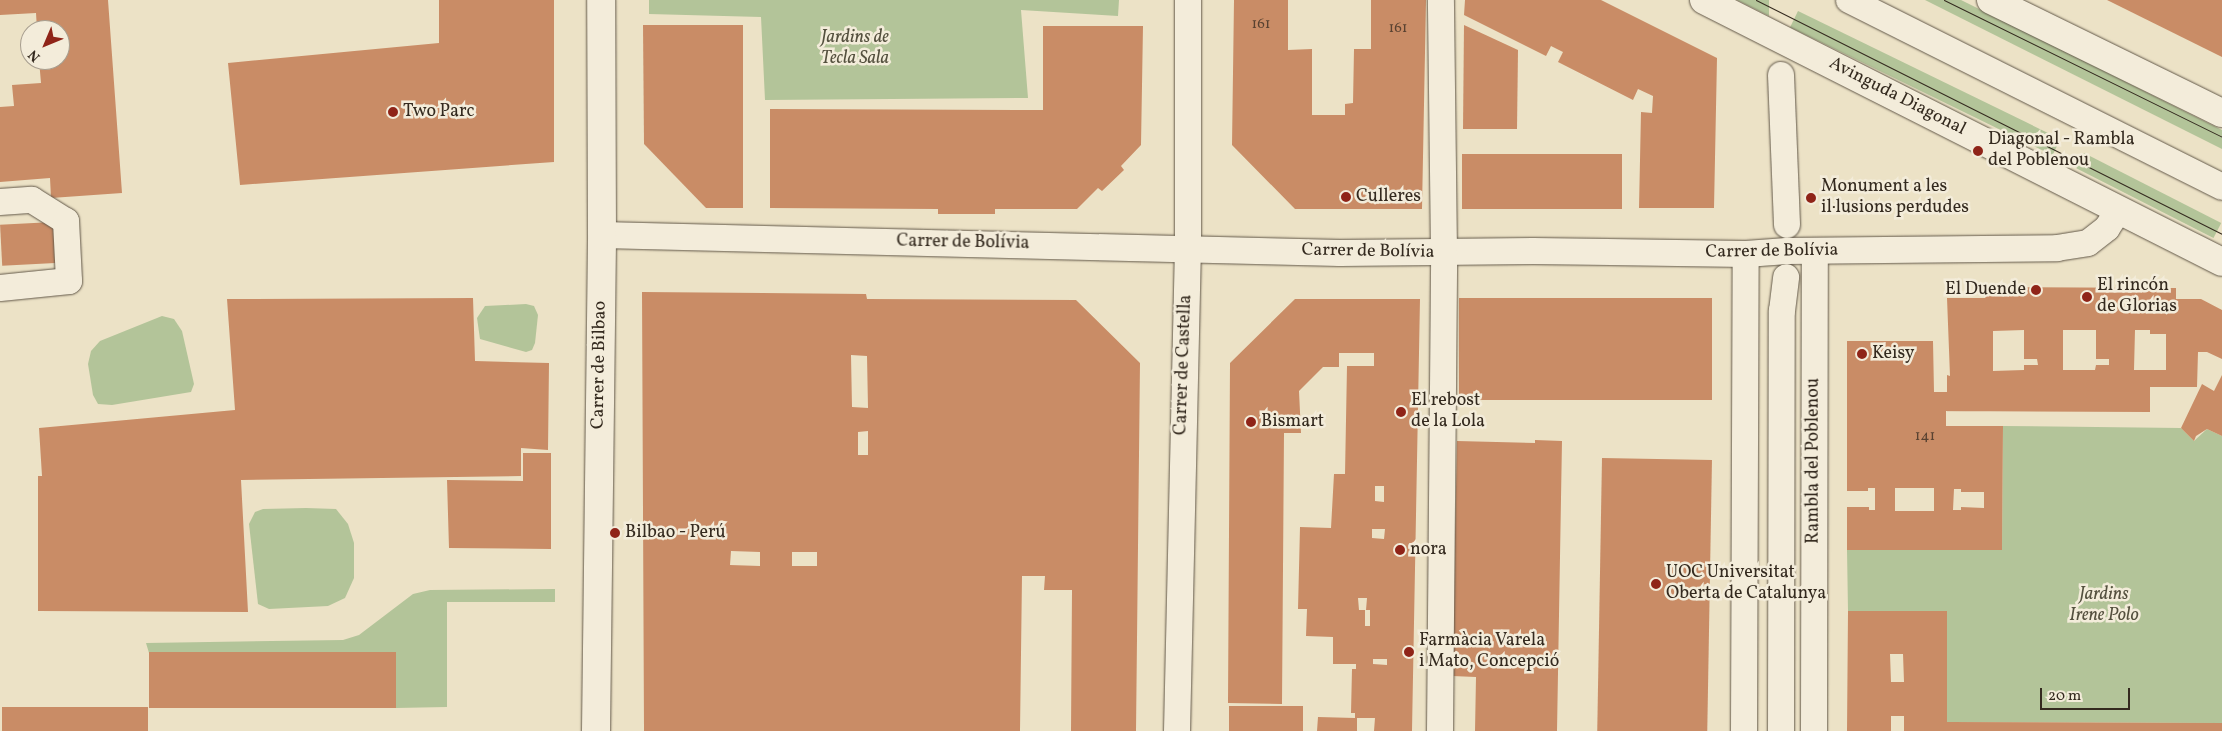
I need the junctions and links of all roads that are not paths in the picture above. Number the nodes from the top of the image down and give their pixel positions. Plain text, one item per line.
1 (601, 0) edge
2 (1188, 0) edge
3 (1441, 0) edge
4 (1704, 0) edge
5 (1849, 0) edge
6 (1990, 0) edge
7 (1781, 75) dead end
8 (2222, 113) edge
9 (2222, 187) edge
10 (0, 202) edge
11 (2118, 211) junction
12 (1787, 225) dead end
13 (602, 234) junction
14 (1188, 249) junction
15 (1815, 251) junction
16 (1444, 253) junction
17 (1746, 254) junction
18 (2222, 262) edge
19 (1786, 277) dead end
20 (0, 288) edge
21 (596, 731) edge
22 (1177, 731) edge
23 (1440, 731) edge
24 (1744, 731) edge
25 (1781, 731) edge
26 (1814, 731) edge

1 - 13 street, Carrer de Bilbao
2 - 14 street, Carrer de Castella
3 - 16 street
4 - 11 street, Avinguda Diagonal
5 - 9 street
6 - 8 street
7 - 12 street
10 - 20 street
11 - 15 street, Carrer de Bolívia
11 - 18 street, Avinguda Diagonal
13 - 14 street, Carrer de Bolívia
13 - 21 street, Carrer de Bilbao
14 - 16 street, Carrer de Bolívia
14 - 22 street, Carrer de Castella
15 - 17 street, Carrer de Bolívia
15 - 26 street, Rambla del Poblenou
16 - 17 street, Carrer de Bolívia
16 - 23 street
17 - 24 street
19 - 25 street, Rambla del Poblenou

